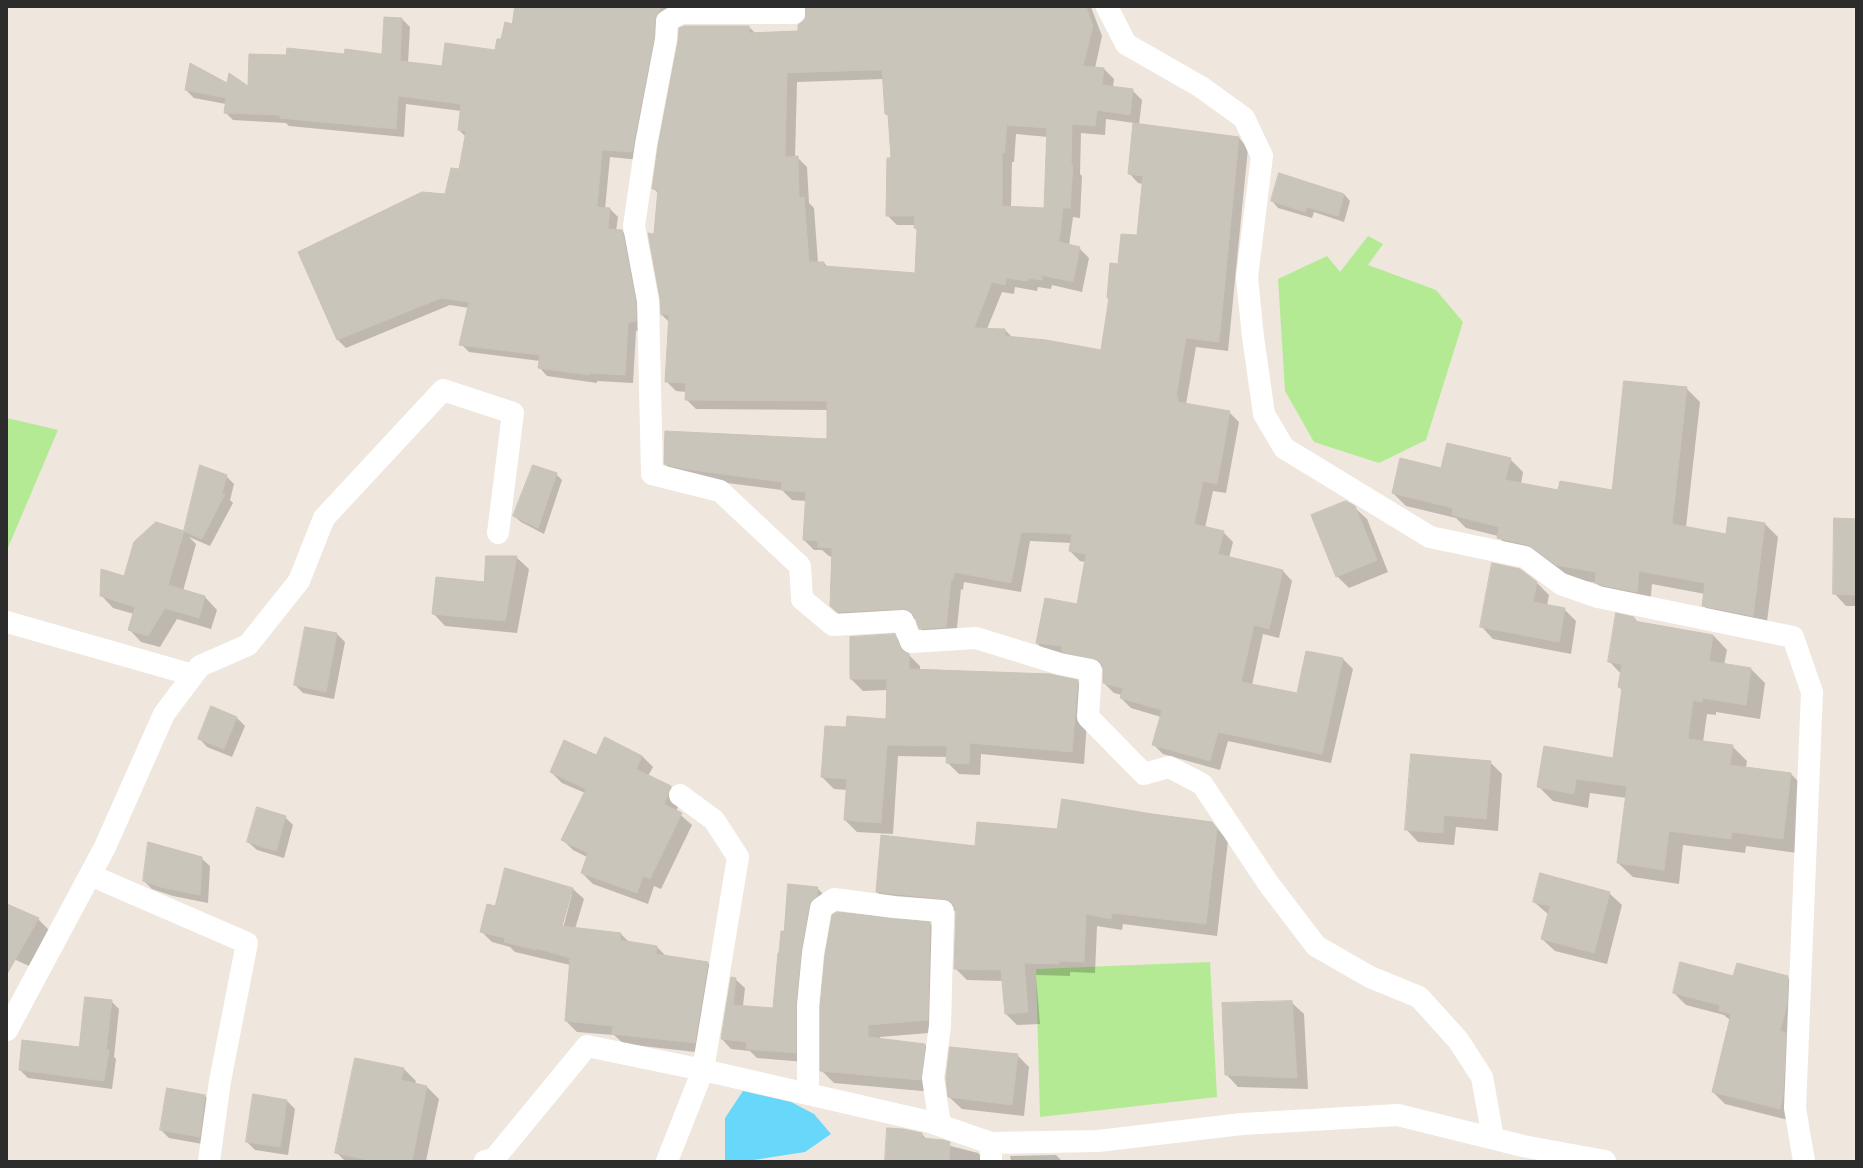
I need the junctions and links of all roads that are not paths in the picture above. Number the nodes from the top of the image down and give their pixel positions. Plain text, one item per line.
1 (794, 7) edge
2 (1107, 7) edge
3 (498, 533) dead end
4 (7, 622) edge
5 (193, 675) junction
6 (680, 796) dead end
7 (90, 875) junction
8 (7, 1030) edge
9 (702, 1070) junction
10 (808, 1094) junction
11 (940, 1125) junction
12 (1493, 1138) junction
13 (991, 1152) edge
14 (209, 1161) edge
15 (486, 1161) edge
16 (667, 1161) edge
17 (1605, 1161) edge
18 (1804, 1161) edge

1 - 12 street
2 - 18 street
3 - 5 street
4 - 5 street
5 - 7 street
6 - 9 street
7 - 8 street
7 - 14 street
9 - 10 street
9 - 15 street
9 - 16 street
10 - 11 street
10 - 11 street
11 - 13 street
12 - 13 street
12 - 17 street

